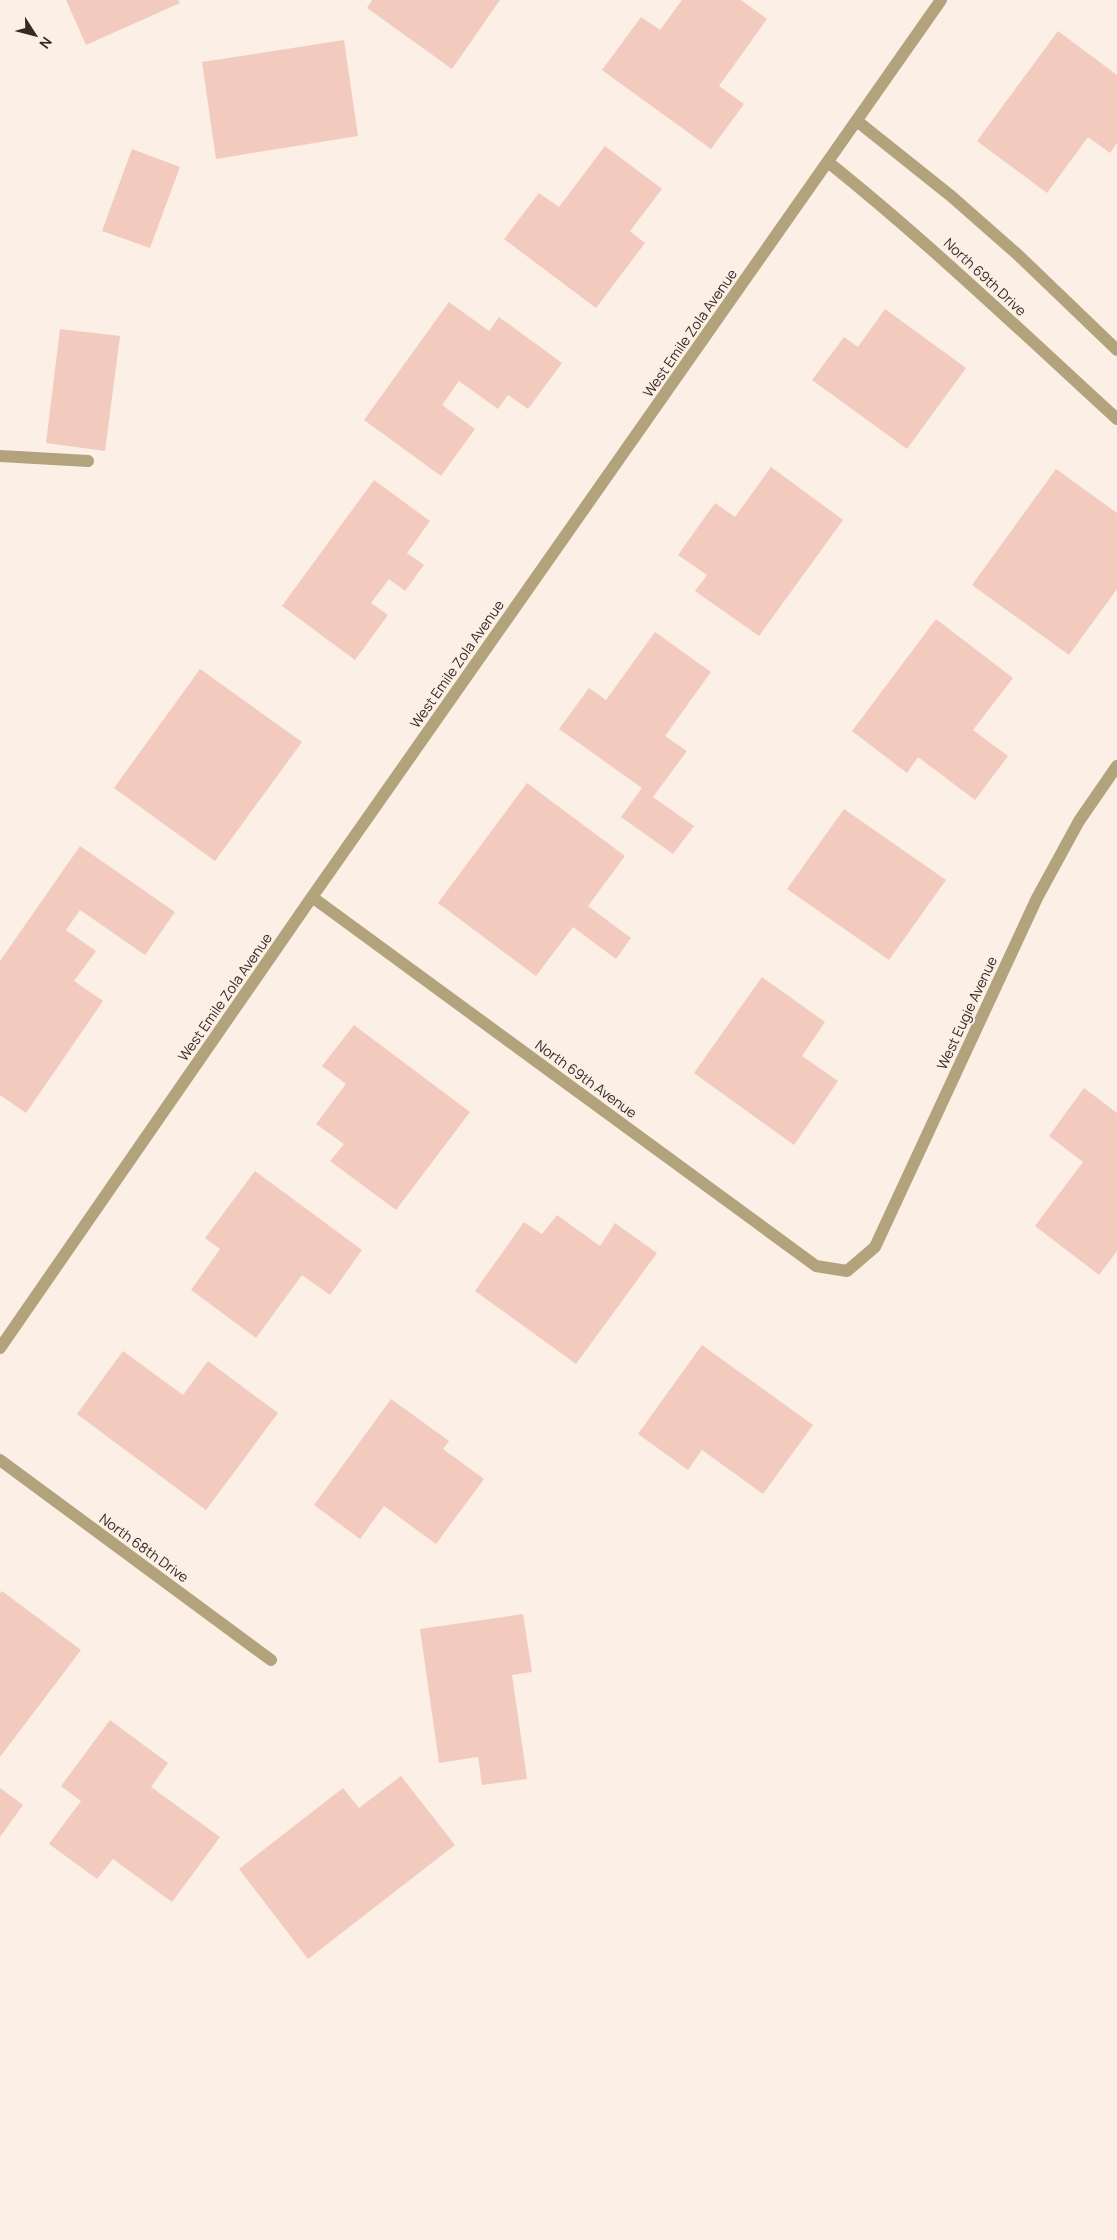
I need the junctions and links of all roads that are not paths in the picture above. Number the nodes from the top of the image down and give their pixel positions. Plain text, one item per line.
1 (941, 0) edge
2 (857, 121) junction
3 (828, 162) junction
4 (1117, 350) edge
5 (1117, 419) edge
6 (0, 456) edge
7 (88, 461) dead end
8 (1117, 766) edge
9 (312, 897) junction
10 (848, 1271) joint
11 (0, 1348) edge
12 (0, 1460) edge
13 (271, 1660) dead end

1 - 2 street, West Emile Zola Avenue
2 - 3 street, West Emile Zola Avenue
2 - 4 street
3 - 5 street, North 69th Drive
3 - 9 street, West Emile Zola Avenue
6 - 7 street
8 - 10 street, West Eugie Avenue
9 - 10 street, North 69th Avenue
9 - 11 street, West Emile Zola Avenue
12 - 13 street, North 68th Drive

